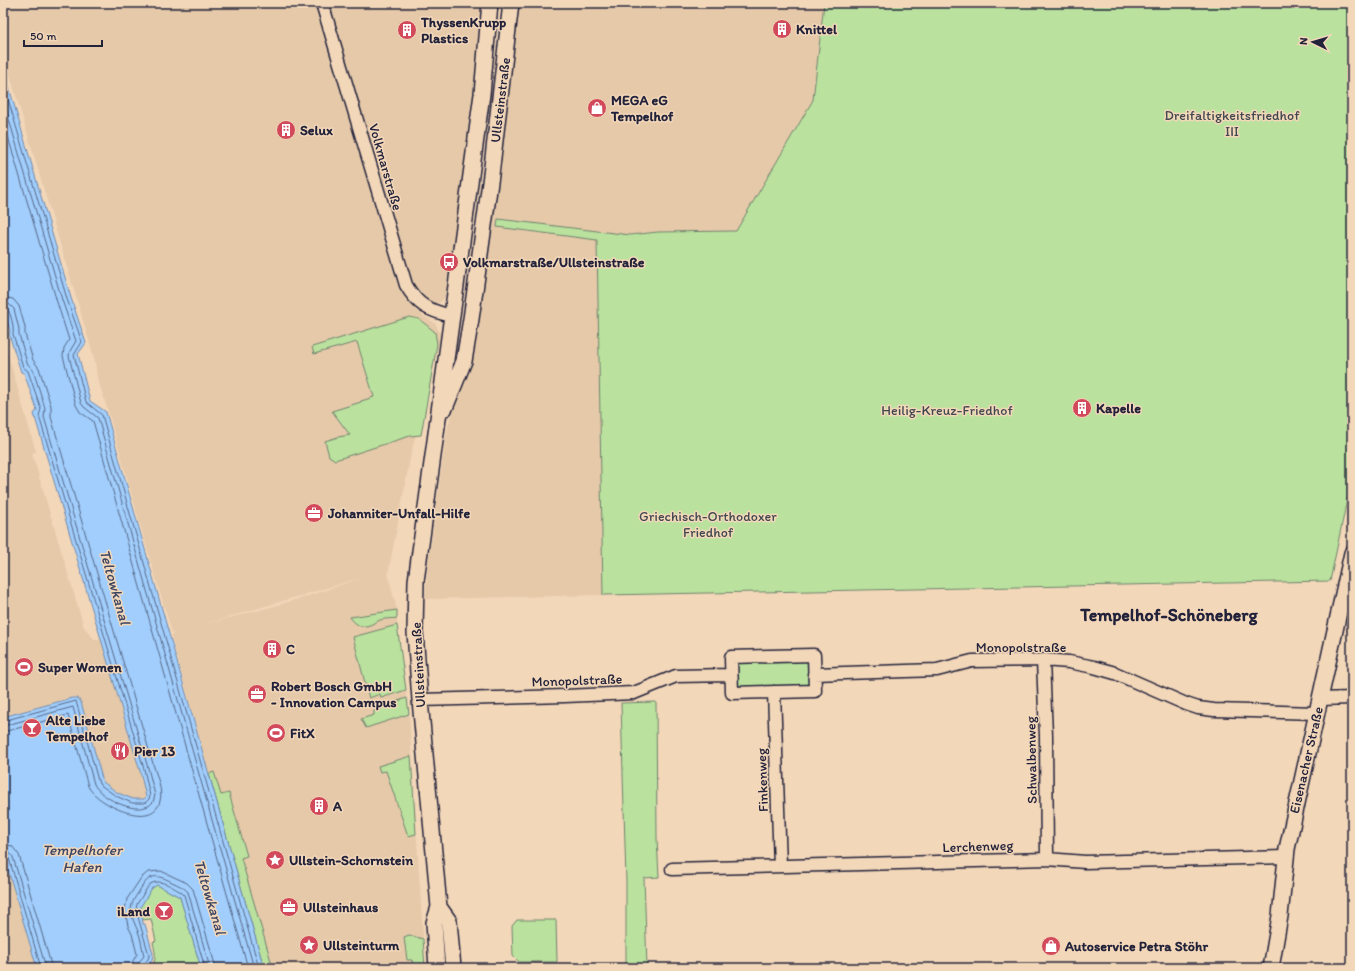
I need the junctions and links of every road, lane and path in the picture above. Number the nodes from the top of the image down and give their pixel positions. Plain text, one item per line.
1 (322, 3) edge
2 (490, 3) edge
3 (511, 3) edge
4 (468, 194) junction
5 (488, 197) junction
6 (451, 316) junction
7 (471, 319) junction
8 (438, 424) junction
9 (1352, 554) edge
10 (1043, 660) junction
11 (814, 674) junction
12 (731, 675) junction
13 (774, 692) junction
14 (1352, 698) edge
15 (420, 700) junction
16 (1318, 706) junction
17 (1285, 857) junction
18 (1047, 859) junction
19 (780, 866) junction
20 (672, 869) dead end
21 (439, 907) junction
22 (438, 968) edge
23 (453, 968) edge
24 (1271, 968) edge

1 - 6 street, Volkmarstraße
2 - 4 street, Ullsteinstraße
3 - 5 street, Ullsteinstraße
4 - 5 street
4 - 6 street, Ullsteinstraße
5 - 7 street, Ullsteinstraße
6 - 7 street
6 - 8 street, Ullsteinstraße
7 - 8 street, Ullsteinstraße
8 - 15 street, Ullsteinstraße
9 - 16 street, Eisenacher Straße
10 - 11 street, Monopolstraße
10 - 16 street, Monopolstraße
10 - 18 street, Schwalbenweg
11 - 12 street
11 - 13 street
12 - 13 street
12 - 15 street, Monopolstraße
13 - 19 street, Finkenweg
14 - 16 street, Monopolstraße
15 - 21 street, Ullsteinstraße
16 - 17 street, Eisenacher Straße
17 - 18 street, Lerchenweg
17 - 24 street, Eisenacher Straße
18 - 19 street, Lerchenweg
19 - 20 street, Lerchenweg
21 - 22 street, Ullsteinstraße
21 - 23 street, Ullsteinstraße

